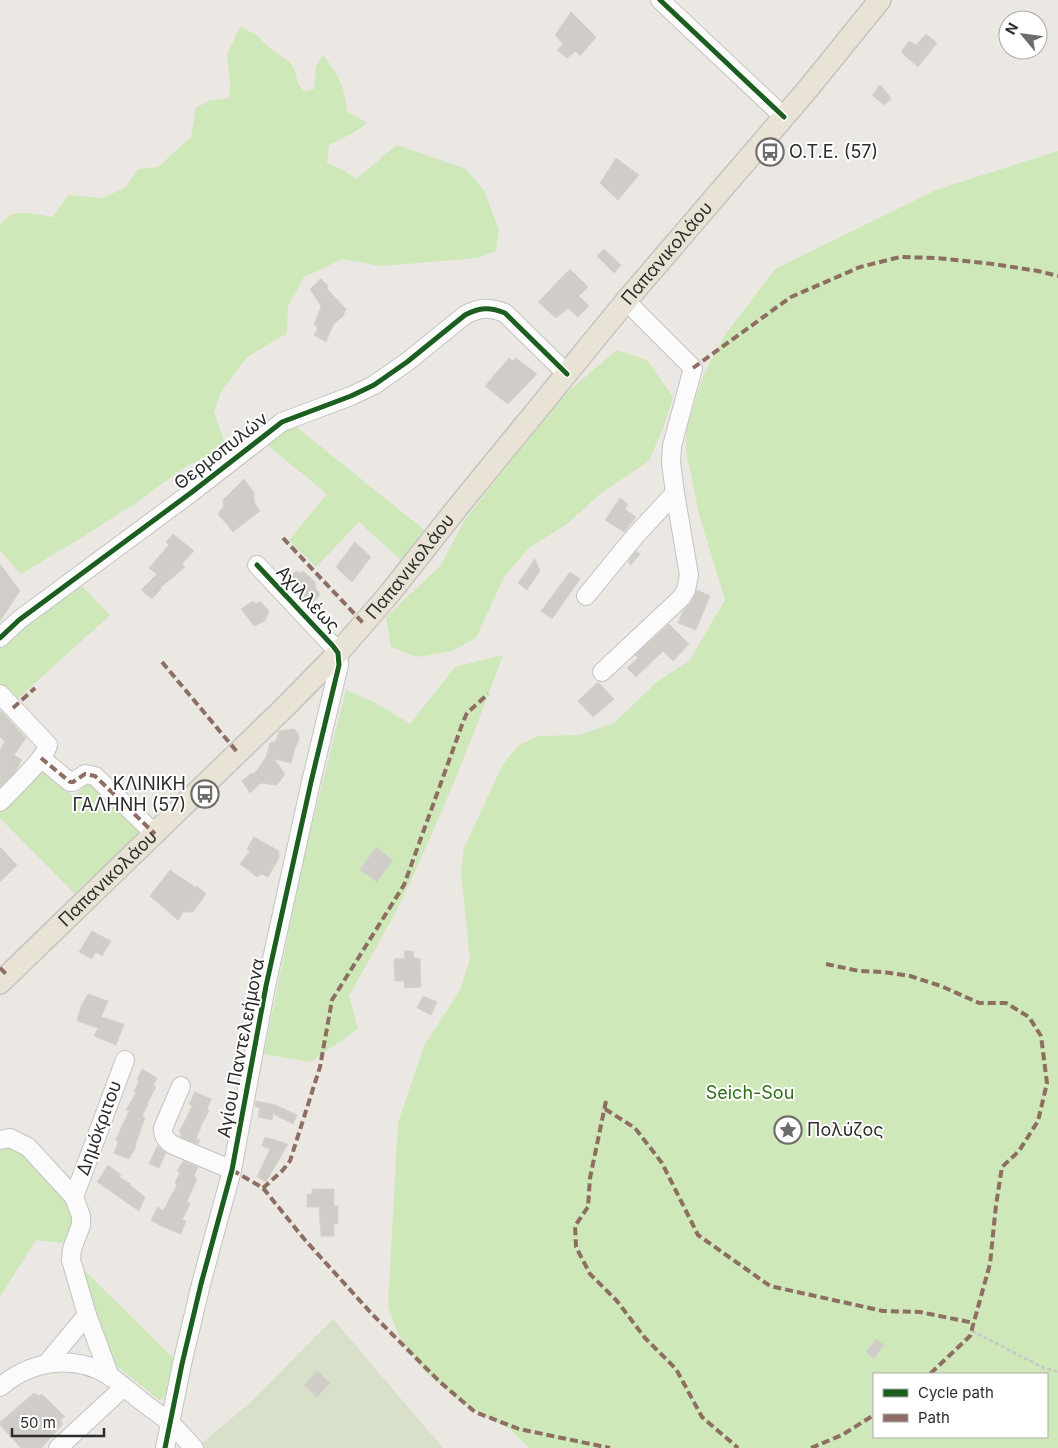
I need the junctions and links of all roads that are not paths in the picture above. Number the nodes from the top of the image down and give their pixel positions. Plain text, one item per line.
1 (660, 0) edge
2 (880, 0) edge
3 (784, 117) junction
4 (626, 301) junction
5 (567, 374) junction
6 (674, 493) junction
7 (257, 565) dead end
8 (586, 596) dead end
9 (0, 638) edge
10 (338, 653) junction
11 (602, 672) dead end
12 (0, 694) edge
13 (44, 752) junction
14 (0, 802) edge
15 (155, 834) junction
16 (0, 983) edge
17 (124, 1060) dead end
18 (181, 1086) dead end
19 (0, 1140) edge
20 (232, 1170) junction
21 (74, 1196) junction
22 (87, 1315) junction
23 (47, 1363) junction
24 (117, 1382) junction
25 (0, 1387) edge
26 (171, 1424) junction
27 (58, 1448) edge
28 (165, 1448) edge
29 (194, 1448) edge

1 - 3 street
2 - 3 main road, Παπανικολάου
3 - 4 main road, Παπανικολάου
4 - 5 main road, Παπανικολάου
4 - 6 street
5 - 9 street, Θερμοπυλών
5 - 10 main road, Παπανικολάου
6 - 8 street
6 - 11 street
7 - 10 street, Αχιλλέως
10 - 15 main road, Παπανικολάου
10 - 20 street, Αγίου Παντελεήμονα
12 - 13 street
13 - 14 street
13 - 15 street
15 - 16 main road, Παπανικολάου
17 - 21 street, Δημόκριτου
18 - 20 street
19 - 21 street
20 - 26 street, Αγίου Παντελεήμονα
21 - 22 street
22 - 23 street
22 - 24 street
23 - 24 street
23 - 25 street
24 - 26 street
24 - 27 street
26 - 28 street, Αγίου Παντελεήμονα
26 - 29 street

